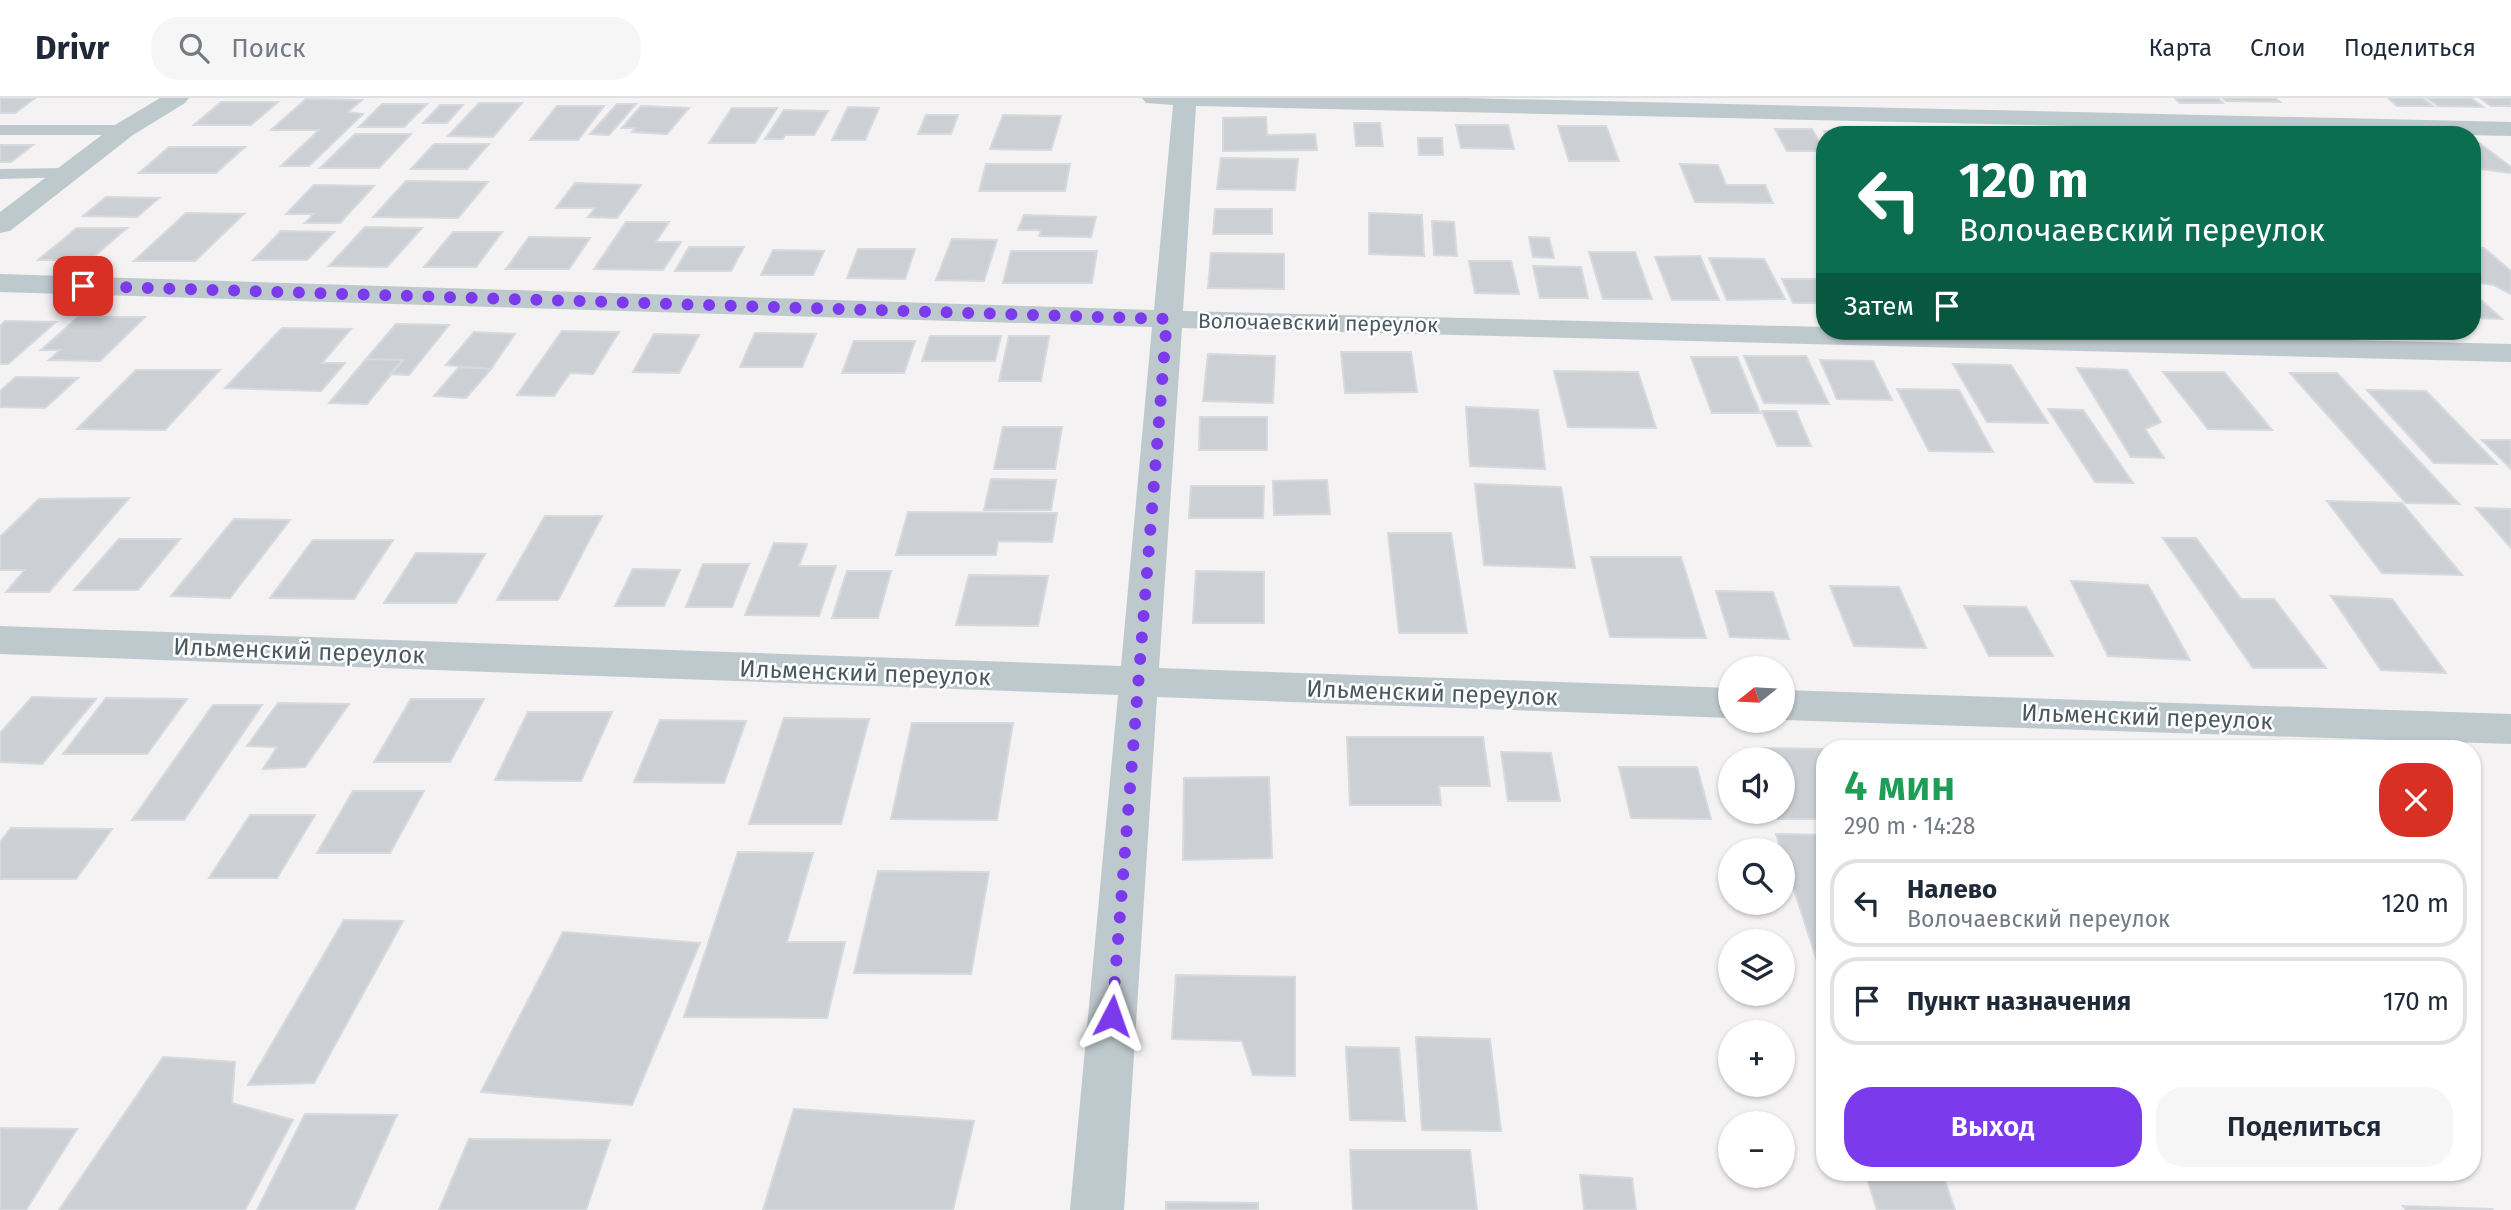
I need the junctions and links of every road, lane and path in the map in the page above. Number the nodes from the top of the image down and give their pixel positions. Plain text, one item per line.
1 (177, 98) edge
2 (1154, 98) edge
3 (1185, 98) edge
4 (2383, 126) edge
5 (2481, 128) edge
6 (2511, 129) edge
7 (0, 130) edge
8 (124, 130) junction
9 (67, 173) junction
10 (0, 174) edge
11 (0, 225) edge
12 (0, 283) edge
13 (1167, 319) junction
14 (1816, 335) edge
15 (1997, 340) edge
16 (2511, 353) edge
17 (0, 640) edge
18 (1138, 683) junction
19 (1718, 703) edge
20 (1796, 705) edge
21 (2511, 729) edge
22 (1097, 1210) edge

1 - 8 street
2 - 3 street
3 - 4 street
3 - 13 street
5 - 6 street
7 - 8 lane
8 - 9 street
9 - 10 lane
9 - 11 street
12 - 13 street, Волочаевский переулок
13 - 14 street, Волочаевский переулок
13 - 18 street
15 - 16 street, Волочаевский переулок
17 - 18 street, Ильменский переулок
18 - 19 street, Ильменский переулок
18 - 22 street
20 - 21 street, Ильменский переулок

